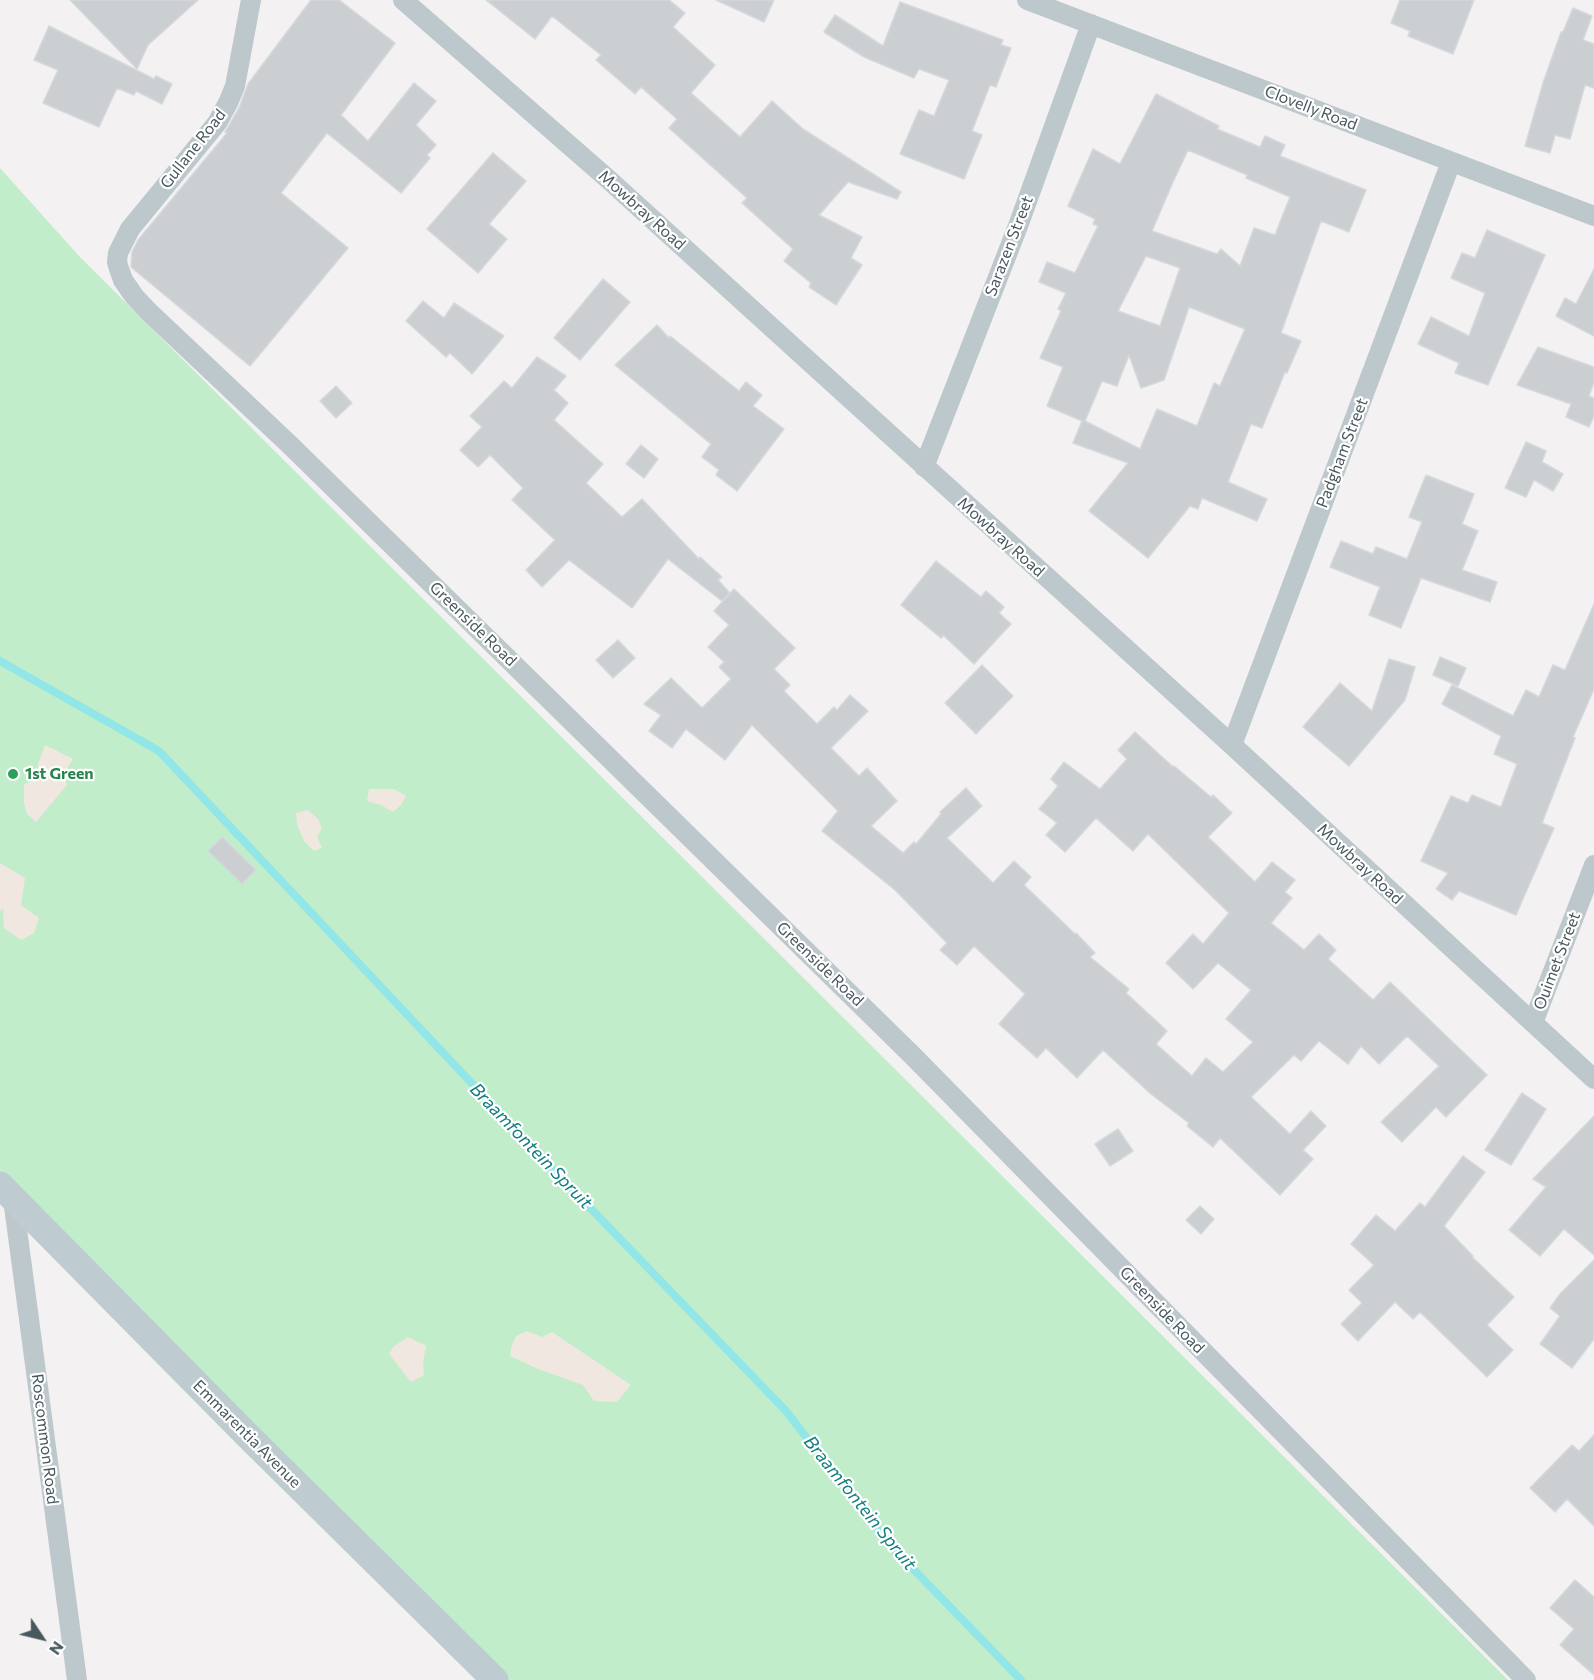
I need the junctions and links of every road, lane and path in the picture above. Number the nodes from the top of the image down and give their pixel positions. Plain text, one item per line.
1 (251, 0) edge
2 (403, 0) edge
3 (1027, 0) edge
4 (1091, 24) junction
5 (1451, 162) junction
6 (1594, 216) edge
7 (118, 253) joint
8 (924, 467) junction
9 (1232, 745) junction
10 (1594, 865) edge
11 (1533, 1023) junction
12 (1594, 1079) edge
13 (7, 1192) edge
14 (76, 1680) edge
15 (495, 1680) edge
16 (1526, 1680) edge

1 - 7 street, Gullane Road
2 - 8 street, Mowbray Road
3 - 4 street, Clovelly Road
4 - 5 street, Clovelly Road
4 - 8 street, Sarazen Street
5 - 6 street, Clovelly Road
5 - 9 street, Padgham Street
7 - 16 street, Greenside Road
8 - 9 street, Mowbray Road
9 - 11 street, Mowbray Road
10 - 11 street, Ouimet Street
11 - 12 street, Mowbray Road
13 - 14 street, Roscommon Road
13 - 15 street, Emmarentia Avenue

